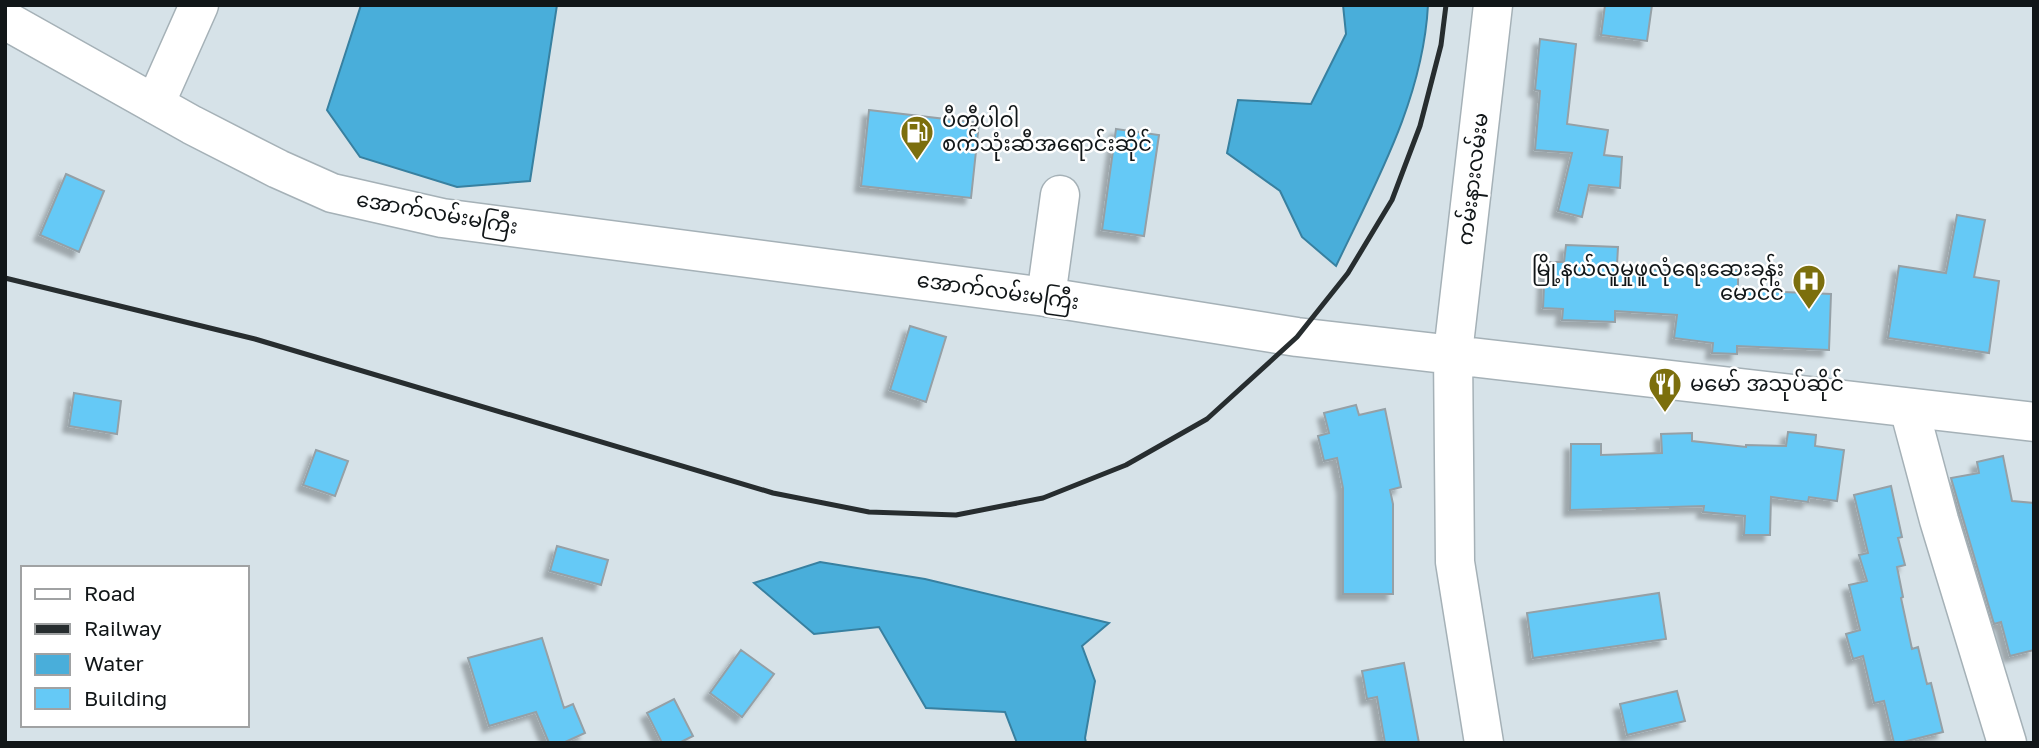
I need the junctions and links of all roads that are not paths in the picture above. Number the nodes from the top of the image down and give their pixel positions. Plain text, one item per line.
1 (199, 5) edge
2 (1493, 5) edge
3 (5, 20) edge
4 (155, 104) junction
5 (1060, 195) dead end
6 (1046, 297) junction
7 (1453, 353) junction
8 (1909, 408) junction
9 (2030, 414) edge
10 (1484, 743) edge
11 (2007, 743) edge

1 - 4 main road
2 - 7 main road, ကမ်းနားလမ်းမ
3 - 4 main road, အောက်လမ်းမကြီး
4 - 6 main road, အောက်လမ်းမကြီး
5 - 6 main road
6 - 7 main road, အောက်လမ်းမကြီး
7 - 8 main road, အောက်လမ်းမကြီး
7 - 10 main road, ကမ်းနားလမ်းမ
8 - 9 main road, အောက်လမ်းမကြီး
8 - 11 main road

